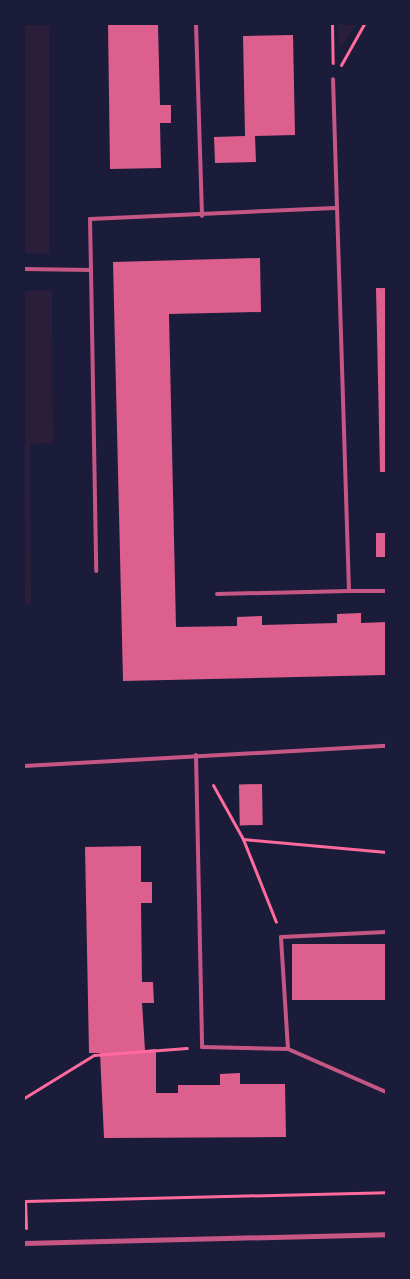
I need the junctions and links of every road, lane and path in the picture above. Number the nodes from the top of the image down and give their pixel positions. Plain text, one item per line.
1 (196, 24) edge
2 (332, 24) edge
3 (364, 24) edge
4 (333, 79) junction
5 (335, 208) junction
6 (202, 216) junction
7 (24, 269) edge
8 (91, 270) junction
9 (96, 571) dead end
10 (386, 591) edge
11 (348, 592) junction
12 (217, 594) dead end
13 (386, 746) edge
14 (196, 755) junction
15 (24, 766) edge
16 (243, 838) junction
17 (386, 852) edge
18 (386, 932) edge
19 (282, 937) junction
20 (202, 1047) junction
21 (288, 1049) junction
22 (386, 1092) edge
23 (24, 1098) edge
24 (386, 1192) edge
25 (386, 1234) edge
26 (25, 1243) edge

1 - 6 lane
2 - 4 path
3 - 4 path
4 - 5 lane
5 - 6 lane
5 - 11 lane
6 - 8 lane
7 - 8 lane
8 - 9 lane
10 - 11 lane
11 - 12 lane
13 - 14 lane
14 - 15 lane
14 - 16 path
14 - 20 lane
16 - 17 path
16 - 19 path
18 - 19 lane
19 - 21 lane
20 - 21 lane
20 - 23 path
21 - 22 lane
24 - 26 path
25 - 26 street

